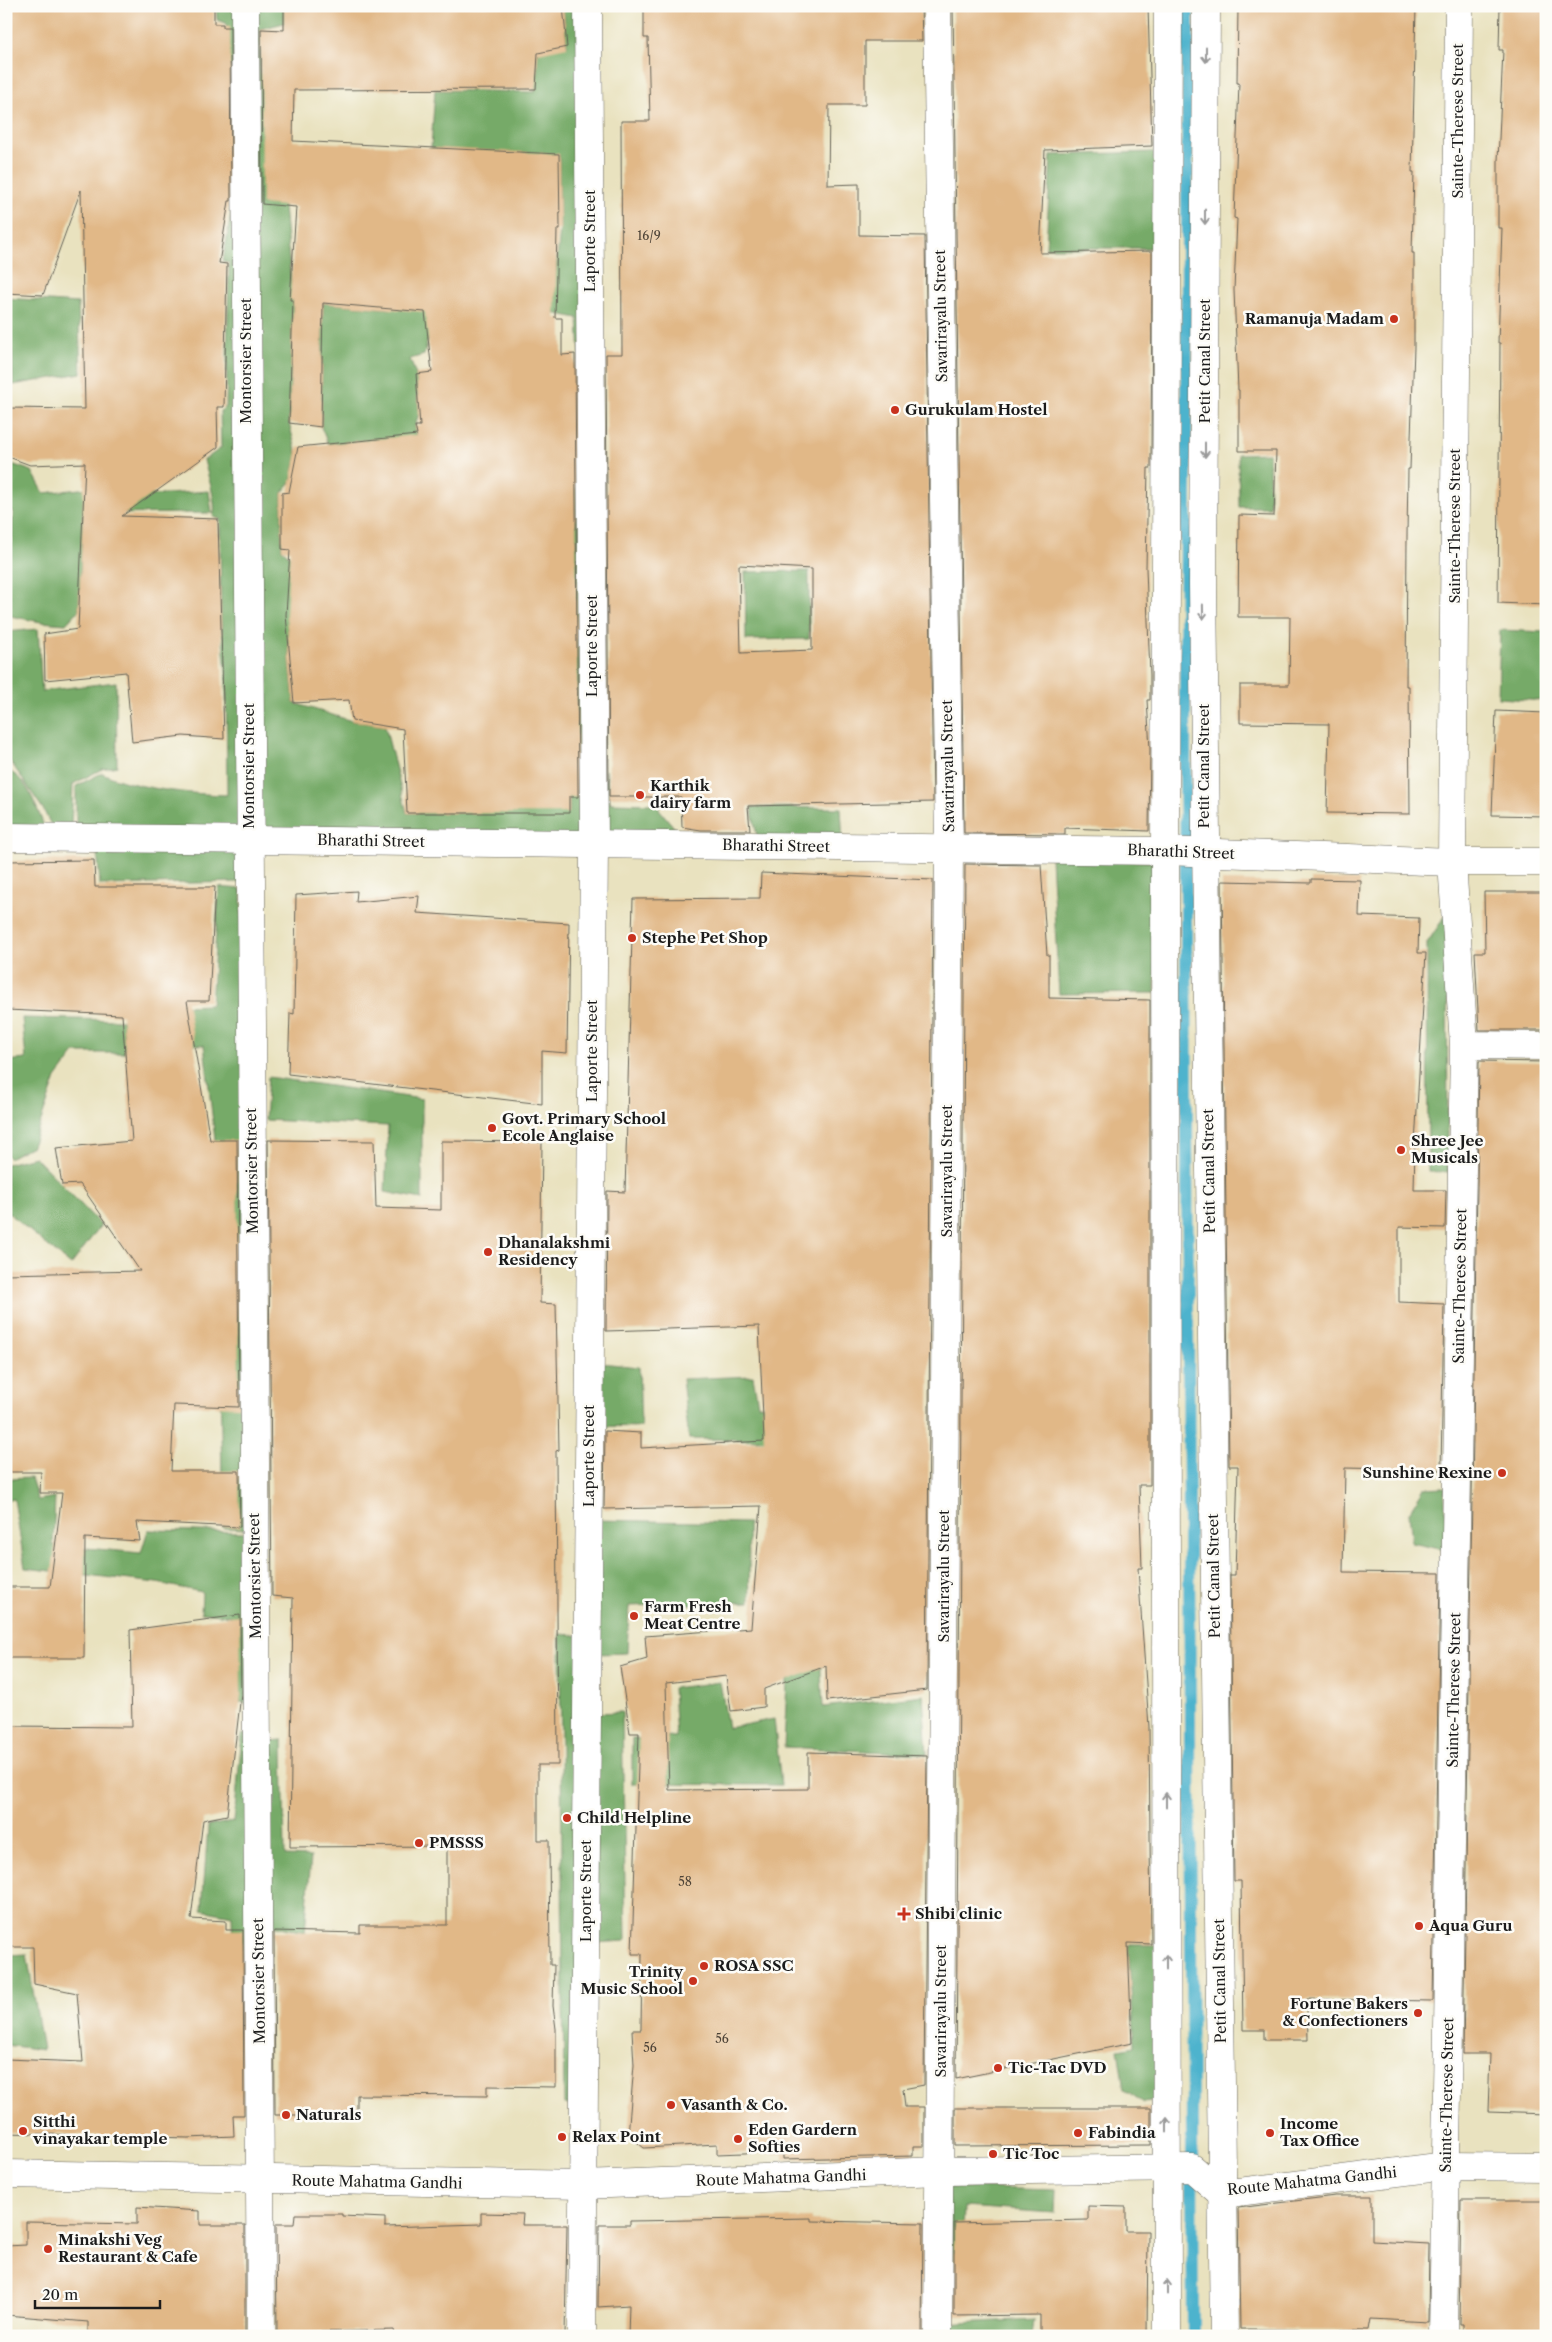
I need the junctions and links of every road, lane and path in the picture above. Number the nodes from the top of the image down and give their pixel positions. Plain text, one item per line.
1 (245, 6) edge
2 (588, 6) edge
3 (937, 6) edge
4 (1168, 6) edge
5 (1206, 6) edge
6 (1459, 6) edge
7 (6, 837) edge
8 (249, 840) junction
9 (594, 844) junction
10 (949, 849) junction
11 (1168, 851) junction
12 (1202, 853) junction
13 (1452, 862) junction
14 (1546, 862) edge
15 (1464, 1045) junction
16 (1546, 1046) edge
17 (1446, 2166) junction
18 (1546, 2167) edge
19 (1167, 2168) junction
20 (940, 2172) junction
21 (6, 2174) edge
22 (261, 2181) junction
23 (584, 2185) junction
24 (1222, 2194) junction
25 (261, 2336) edge
26 (582, 2336) edge
27 (938, 2336) edge
28 (1167, 2336) edge
29 (1224, 2336) edge
30 (1443, 2336) edge

1 - 8 street, Montorsier Street
2 - 9 street, Laporte Street
3 - 10 street, Savarirayalu Street
4 - 11 street
5 -> 12 street, Petit Canal Street
6 - 13 street, Sainte-Therese Street
7 - 8 street, Bharathi Street
8 - 9 street, Bharathi Street
8 - 22 street, Montorsier Street
9 - 10 street, Bharathi Street
9 - 23 street, Laporte Street
10 - 11 street, Bharathi Street
10 - 20 street, Savarirayalu Street
11 - 12 street, Bharathi Street
19 -> 11 street
12 - 13 street, Bharathi Street
12 - 24 street, Petit Canal Street
13 - 14 street, Bharathi Street
13 - 15 street, Sainte-Therese Street
15 - 16 street
15 - 17 street, Sainte-Therese Street
17 - 18 street, Route Mahatma Gandhi
17 - 24 street, Route Mahatma Gandhi
17 - 30 street, Sainte-Therese Street
19 - 20 street, Route Mahatma Gandhi
19 - 24 street, Route Mahatma Gandhi
28 -> 19 street
20 - 23 street, Route Mahatma Gandhi
20 - 27 street, Savarirayalu Street
21 - 22 street, Route Mahatma Gandhi
22 - 23 street, Route Mahatma Gandhi
22 - 25 street, Montorsier Street
23 - 26 street, Laporte Street
24 - 29 street, Petit Canal Street

